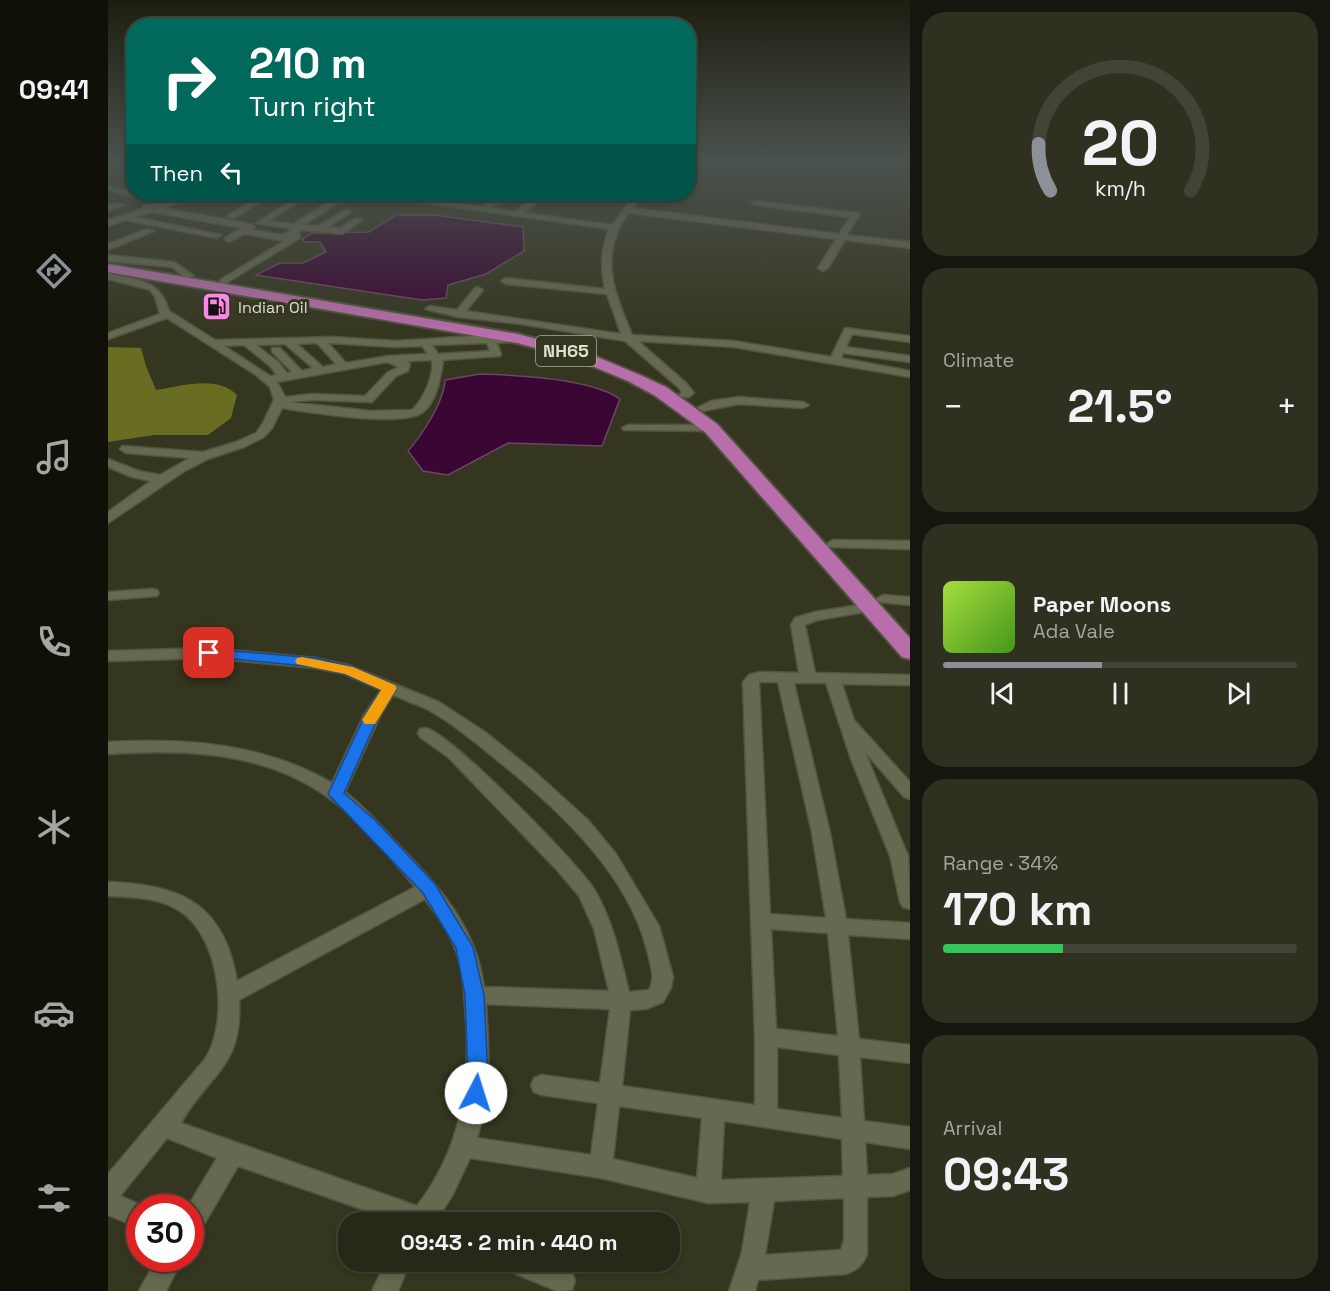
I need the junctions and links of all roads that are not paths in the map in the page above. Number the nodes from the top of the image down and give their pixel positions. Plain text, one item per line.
1 (130, 218) edge
2 (207, 218) edge
3 (268, 218) edge
4 (307, 218) edge
5 (330, 218) edge
6 (546, 218) edge
7 (562, 218) edge
8 (619, 218) edge
9 (692, 218) edge
10 (852, 218) edge
11 (550, 219) junction
12 (359, 220) dead end
13 (612, 227) junction
14 (307, 228) junction
15 (150, 231) dead end
16 (243, 231) junction
17 (257, 234) junction
18 (217, 235) dead end
19 (271, 236) junction
20 (841, 237) junction
21 (229, 239) dead end
22 (242, 242) dead end
23 (257, 244) dead end
24 (910, 245) edge
25 (108, 247) edge
26 (108, 261) edge
27 (108, 268) edge
28 (823, 268) dead end
29 (108, 276) edge
30 (506, 281) dead end
31 (223, 282) junction
32 (478, 290) dead end
33 (611, 292) junction
34 (430, 309) dead end
35 (165, 312) junction
36 (458, 314) junction
37 (108, 324) edge
38 (579, 332) junction
39 (108, 336) edge
40 (490, 338) junction
41 (628, 338) junction
42 (518, 339) junction
43 (910, 339) edge
44 (319, 340) junction
45 (552, 341) junction
46 (288, 342) junction
47 (425, 342) junction
48 (213, 343) junction
49 (248, 344) junction
50 (840, 349) junction
51 (276, 350) dead end
52 (433, 357) junction
53 (388, 359) junction
54 (910, 359) edge
55 (834, 361) junction
56 (341, 367) junction
57 (321, 370) junction
58 (910, 374) edge
59 (299, 375) junction
60 (284, 377) junction
61 (269, 380) junction
62 (685, 395) junction
63 (278, 402) junction
64 (803, 405) dead end
65 (703, 408) junction
66 (628, 428) dead end
67 (711, 428) junction
68 (126, 449) dead end
69 (205, 456) junction
70 (108, 463) edge
71 (161, 479) junction
72 (108, 519) edge
73 (833, 544) junction
74 (910, 545) edge
75 (152, 594) dead end
76 (108, 596) edge
77 (910, 602) edge
78 (877, 603) junction
79 (910, 630) edge
80 (910, 652) edge
81 (108, 656) edge
82 (785, 678) junction
83 (808, 678) junction
84 (832, 678) junction
85 (910, 680) edge
86 (390, 688) junction
87 (846, 718) junction
88 (426, 733) dead end
89 (108, 748) edge
90 (910, 793) edge
91 (336, 794) junction
92 (429, 888) junction
93 (108, 889) edge
94 (910, 902) edge
95 (761, 921) junction
96 (837, 925) junction
97 (910, 931) edge
98 (229, 995) junction
99 (475, 995) junction
100 (621, 1000) junction
101 (766, 1036) junction
102 (850, 1046) junction
103 (910, 1054) edge
104 (542, 1085) dead end
105 (609, 1095) junction
106 (714, 1110) junction
107 (172, 1115) junction
108 (766, 1117) junction
109 (855, 1130) junction
110 (910, 1138) edge
111 (462, 1146) junction
112 (233, 1153) junction
113 (601, 1167) junction
114 (910, 1179) edge
115 (855, 1187) junction
116 (764, 1191) junction
117 (108, 1192) edge
118 (708, 1192) junction
119 (204, 1202) edge
120 (108, 1203) edge
121 (126, 1210) edge
122 (399, 1212) edge
123 (430, 1212) edge
124 (163, 1272) edge
125 (394, 1272) edge
126 (542, 1272) edge
127 (746, 1280) edge
128 (563, 1281) dead end
129 (152, 1291) edge
130 (385, 1291) edge

1 - 18 street
2 - 16 street
3 - 14 street
4 - 14 street
5 - 14 street
6 - 11 street
7 - 11 street
8 - 13 street
9 - 20 street
10 - 20 street
11 - 13 street
12 - 14 street
13 - 33 street
14 - 19 street
14 - 31 street
15 - 25 street
16 - 17 street
16 - 21 street
17 - 19 street
17 - 22 street
19 - 23 street
20 - 24 street
20 - 28 street
26 - 31 highway, NH65
27 - 42 highway, NH65
29 - 35 street
30 - 33 street
31 - 45 highway, NH65
32 - 36 street
33 - 41 street
34 - 36 street
35 - 37 street
35 - 39 street
35 - 48 street
36 - 38 street
38 - 41 street
38 - 45 street
40 - 42 street
40 - 47 street
40 - 52 street
41 - 55 street
41 - 62 street
42 - 67 highway, NH65
43 - 50 street
44 - 46 street
44 - 47 street
44 - 56 street
45 - 62 highway, NH65
46 - 49 street
46 - 57 street
47 - 52 street
48 - 49 street
48 - 61 street
49 - 60 street
50 - 54 street
50 - 55 street
51 - 59 street
52 - 53 street
52 - 63 street
53 - 56 street
53 - 63 street
55 - 58 street
56 - 57 street
57 - 59 street
59 - 60 street
60 - 61 street
61 - 63 street
62 - 65 highway, NH65
63 - 69 street
64 - 65 street
65 - 73 highway, NH65
66 - 67 street
67 - 78 highway, NH65
68 - 69 street
69 - 71 street
70 - 71 street
71 - 72 street
73 - 74 street
73 - 78 highway, NH65
75 - 76 street
77 - 78 street
78 - 79 highway, NH65
78 - 80 highway, NH65
78 - 83 street
81 - 86 street
82 - 83 street
82 - 95 street
82 - 96 street
83 - 84 street
84 - 85 street
84 - 87 street
86 - 91 street
86 - 100 street
87 - 90 street
87 - 94 street
88 - 100 street
89 - 91 street
91 - 92 street
92 - 98 street
92 - 99 street
93 - 98 street
95 - 96 street
95 - 101 street
96 - 97 street
96 - 102 street
98 - 107 street
99 - 100 street
99 - 111 street
100 - 105 street
101 - 102 street
101 - 108 street
102 - 103 street
102 - 109 street
104 - 105 street
105 - 106 street
105 - 113 street
106 - 108 street
106 - 118 street
107 - 112 street
107 - 117 street
108 - 109 street
109 - 110 street
109 - 115 street
111 - 113 street
111 - 123 street
112 - 119 street
112 - 122 street
113 - 118 street
114 - 115 street
115 - 116 street
115 - 127 street
116 - 118 street
116 - 127 street
120 - 121 street
124 - 129 street
125 - 130 street
126 - 128 street

